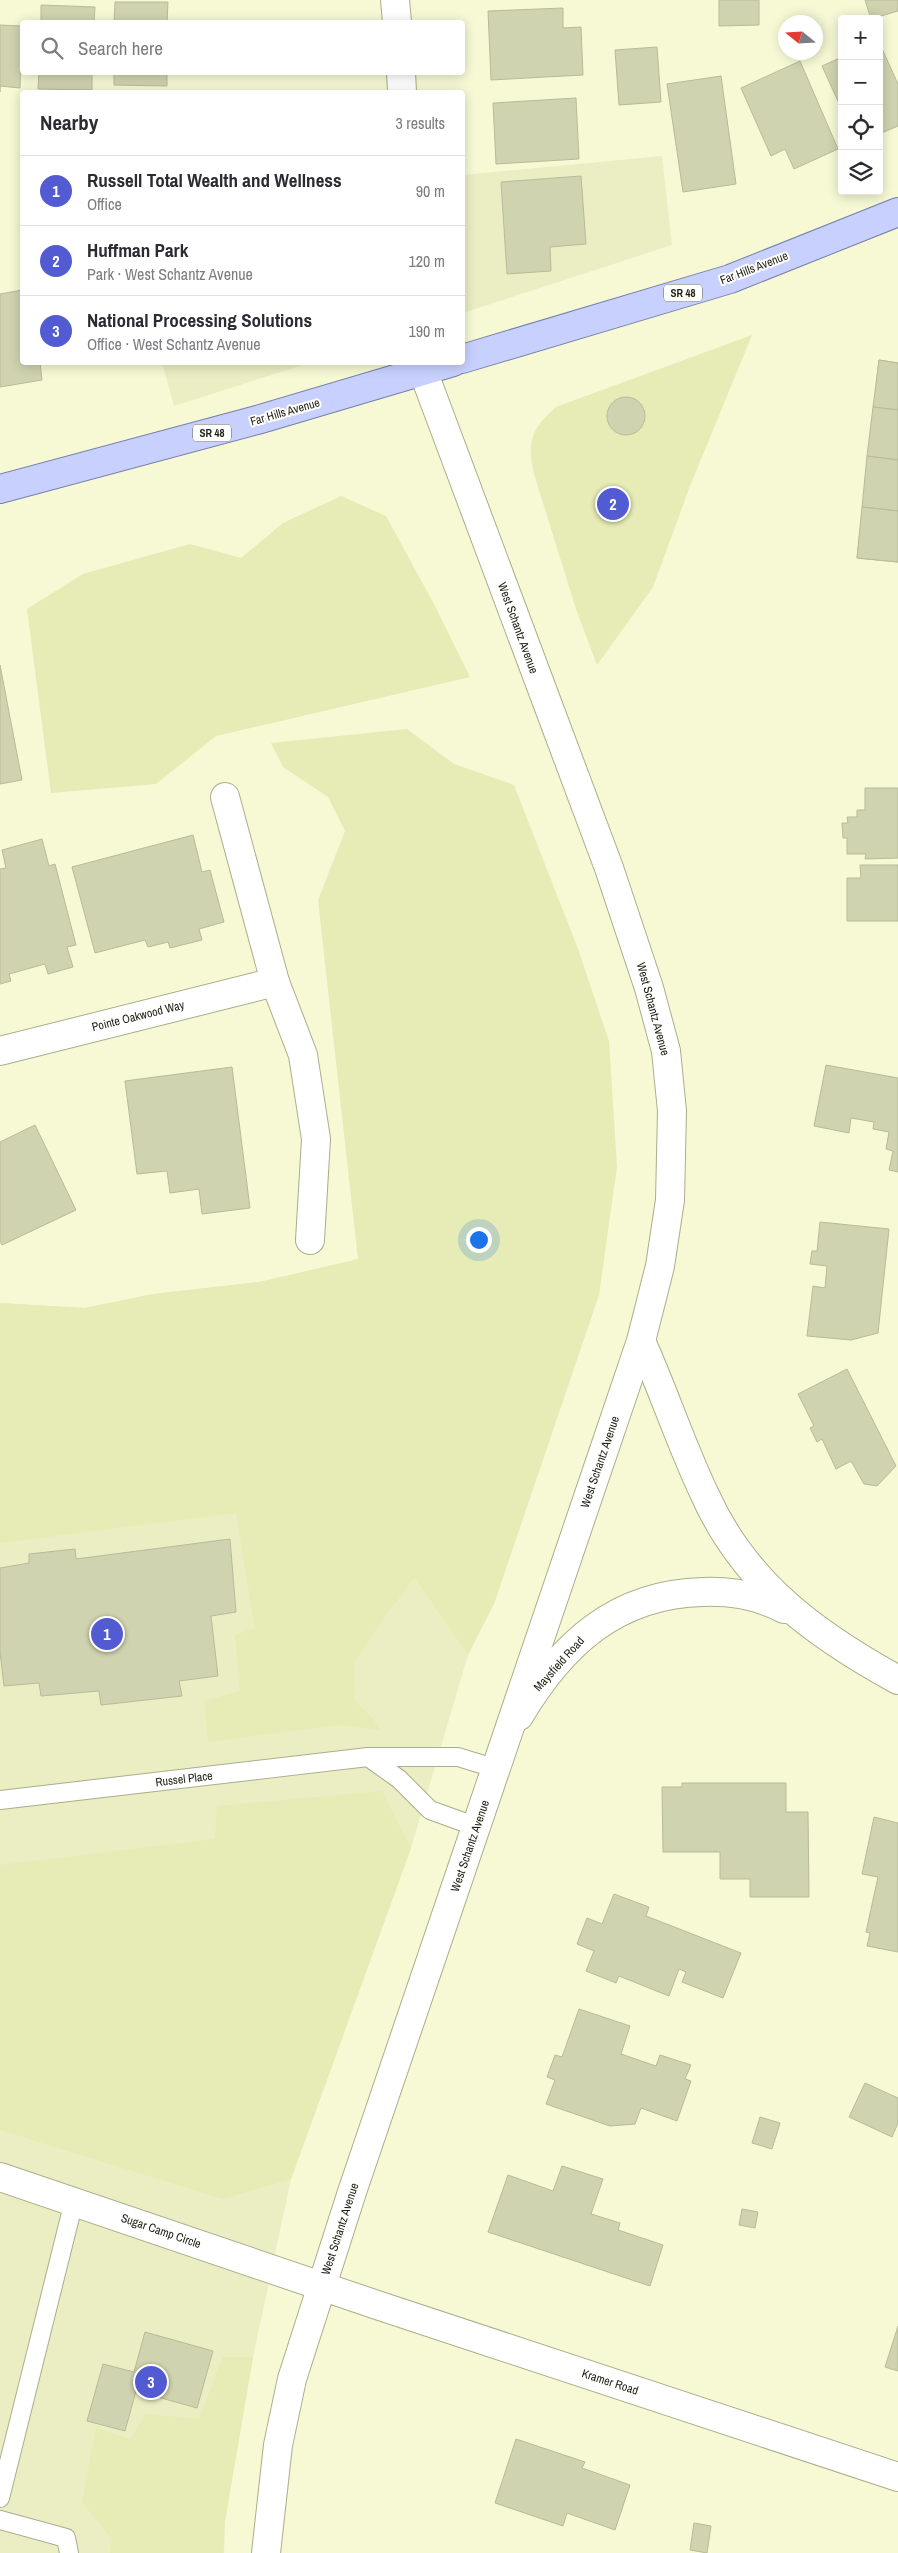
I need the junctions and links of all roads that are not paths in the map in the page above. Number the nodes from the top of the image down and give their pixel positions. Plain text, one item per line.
1 (395, 0) edge
2 (397, 20) edge
3 (401, 75) edge
4 (402, 90) edge
5 (898, 212) edge
6 (465, 359) edge
7 (423, 367) edge
8 (0, 488) edge
9 (225, 797) dead end
10 (276, 982) junction
11 (0, 1051) edge
12 (310, 1240) dead end
13 (641, 1342) junction
14 (801, 1617) junction
15 (898, 1680) edge
16 (507, 1738) junction
17 (368, 1757) junction
18 (497, 1769) junction
19 (0, 1800) edge
20 (477, 1827) junction
21 (0, 2177) edge
22 (74, 2201) junction
23 (322, 2287) junction
24 (898, 2477) edge
25 (0, 2498) edge
26 (0, 2520) edge
27 (69, 2553) edge
28 (266, 2553) edge

1 - 2 street
3 - 4 street
5 - 6 main road, Far Hills Avenue / SR 48
7 - 8 main road, Far Hills Avenue / SR 48
7 - 13 street, West Schantz Avenue
9 - 10 street
10 - 11 street, Pointe Oakwood Way
10 - 12 street
13 - 14 street, Maysfield Road
13 - 16 street, West Schantz Avenue
14 - 15 street, Maysfield Road
14 - 16 street, Maysfield Road
16 - 18 street, West Schantz Avenue
17 - 18 lane, Russel Place
17 - 19 lane, Russel Place
17 - 20 lane
18 - 20 street, West Schantz Avenue
20 - 23 street, West Schantz Avenue
21 - 22 street, Sugar Camp Circle
22 - 23 street, Sugar Camp Circle
22 - 25 lane
23 - 24 street, Kramer Road
23 - 28 street, West Schantz Avenue
26 - 27 lane

